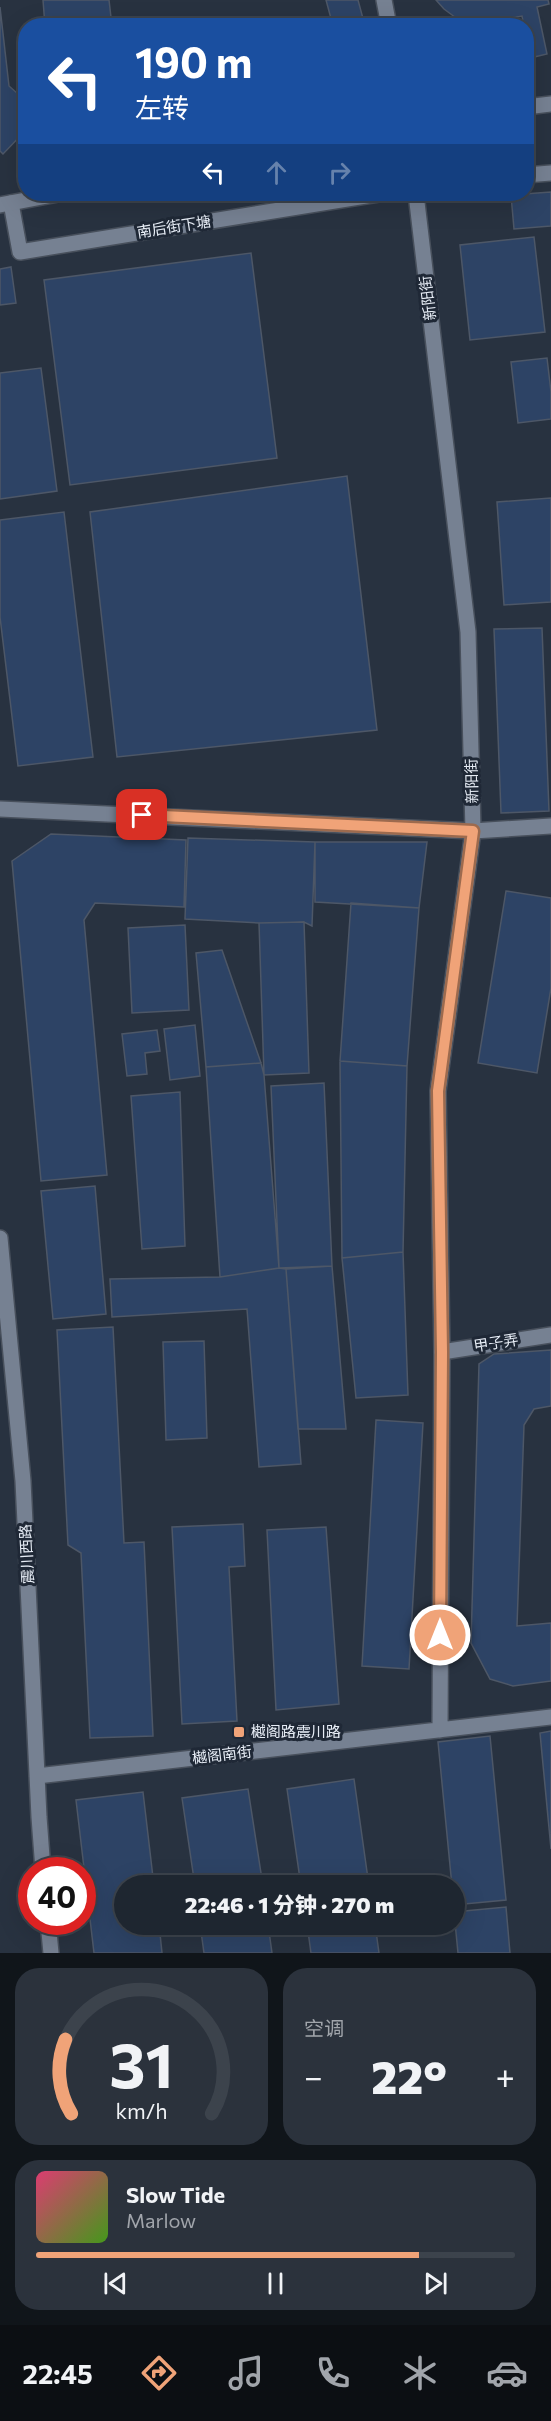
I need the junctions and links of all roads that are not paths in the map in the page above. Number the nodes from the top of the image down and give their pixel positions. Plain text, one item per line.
1 (384, 0) edge
2 (387, 18) edge
3 (551, 104) edge
4 (534, 106) edge
5 (551, 173) edge
6 (534, 174) edge
7 (21, 201) edge
8 (335, 201) edge
9 (417, 201) edge
10 (5, 204) edge
11 (0, 808) edge
12 (551, 826) edge
13 (473, 831) junction
14 (0, 1238) edge
15 (551, 1335) edge
16 (442, 1352) junction
17 (551, 1717) edge
18 (440, 1730) junction
19 (37, 1776) junction
20 (43, 1857) edge
21 (49, 1935) edge
22 (51, 1953) edge

1 - 2 street
3 - 4 street
5 - 6 street
7 - 10 street
8 - 10 street, 南后街下塘
9 - 13 street, 新阳街
11 - 13 street
12 - 13 street
13 - 16 street, 新阳街
14 - 19 street, 震川西路
15 - 16 street, 甲子弄
16 - 18 street, 新阳街
17 - 18 street, 樾阁南街
18 - 19 street, 樾阁南街
19 - 20 street, 震川西路
21 - 22 street

